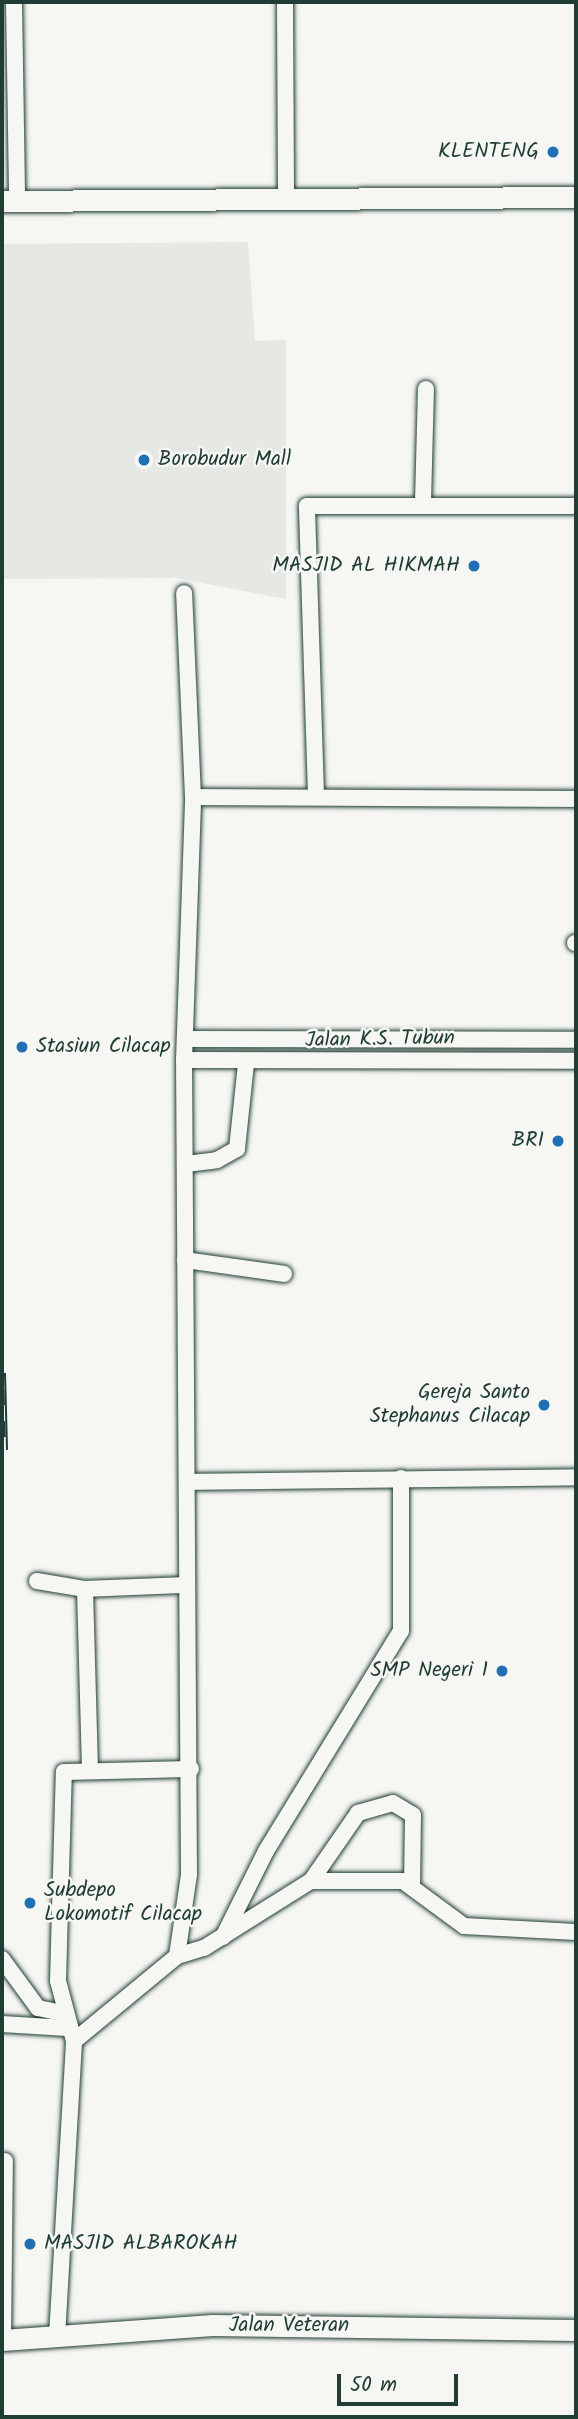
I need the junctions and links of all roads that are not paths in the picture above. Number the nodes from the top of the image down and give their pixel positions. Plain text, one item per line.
1 (14, 2) edge
2 (285, 2) edge
3 (286, 195) junction
4 (576, 197) edge
5 (10, 201) edge
6 (426, 389) dead end
7 (424, 502) junction
8 (576, 506) edge
9 (184, 593) dead end
10 (316, 795) junction
11 (193, 797) junction
12 (576, 799) edge
13 (188, 1039) junction
14 (576, 1040) edge
15 (440, 1042) junction
16 (184, 1059) junction
17 (440, 1060) junction
18 (576, 1061) edge
19 (246, 1063) junction
20 (186, 1164) junction
21 (185, 1259) junction
22 (284, 1273) dead end
23 (576, 1477) edge
24 (401, 1478) junction
25 (187, 1482) junction
26 (37, 1581) dead end
27 (186, 1585) junction
28 (85, 1589) junction
29 (90, 1769) junction
30 (191, 1769) junction
31 (311, 1881) junction
32 (412, 1884) junction
33 (576, 1931) edge
34 (223, 1937) junction
35 (177, 1956) junction
36 (2, 1959) edge
37 (2, 2024) edge
38 (68, 2027) junction
39 (5, 2161) dead end
40 (576, 2330) edge
41 (57, 2337) junction
42 (3, 2340) edge

1 - 5 street
2 - 3 street
3 - 4 main road
3 - 5 main road
6 - 7 street
7 - 8 street
7 - 10 street
9 - 11 street
10 - 11 street
10 - 12 street
11 - 13 street
13 - 15 street, Jalan K.S. Tubun
13 - 16 street
14 - 15 street, Jalan K.S. Tubun
15 - 17 street
16 - 19 street, Jalan K.S. Tubun
16 - 20 street
17 - 18 street, Jalan K.S. Tubun
17 - 19 street, Jalan K.S. Tubun
19 - 20 street
20 - 21 street
21 - 22 street
21 - 25 street
23 - 24 street
24 - 25 street
24 - 34 street
25 - 27 street
26 - 28 street
27 - 28 street
27 - 30 street
28 - 29 street
29 - 30 street
29 - 38 street
30 - 35 street
31 - 32 street
31 - 32 street
31 - 34 street
32 - 33 street
34 - 35 street
35 - 38 street
36 - 38 street
37 - 38 street
38 - 41 street
39 - 42 street
40 - 41 main road, Jalan Veteran
41 - 42 main road, Jalan Veteran

